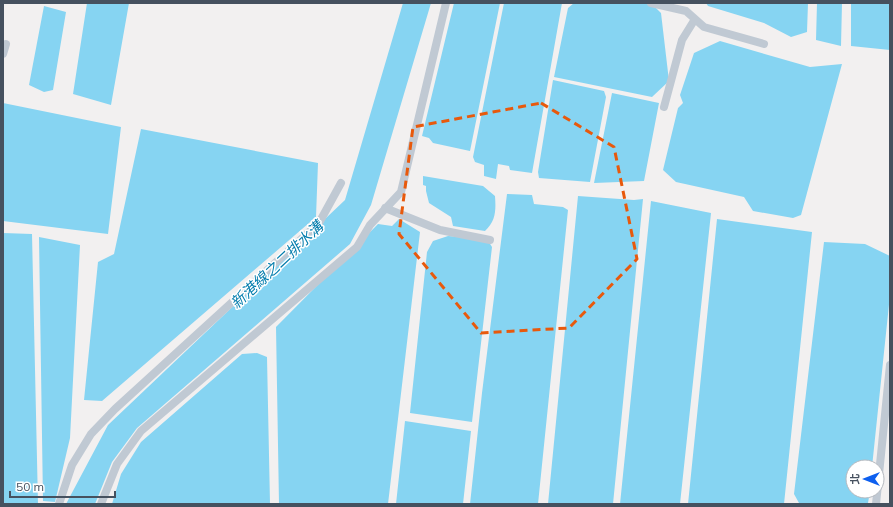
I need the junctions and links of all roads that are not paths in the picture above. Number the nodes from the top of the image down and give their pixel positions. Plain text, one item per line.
1 (446, 3) edge
2 (651, 3) edge
3 (695, 19) junction
4 (6, 44) dead end
5 (764, 44) dead end
6 (3, 54) edge
7 (664, 107) dead end
8 (341, 183) dead end
9 (385, 208) junction
10 (490, 240) dead end
11 (890, 365) edge
12 (59, 504) edge
13 (101, 504) edge
14 (876, 504) edge

1 - 9 lane
2 - 3 lane
3 - 5 lane
3 - 7 lane
4 - 6 lane
8 - 12 lane
9 - 10 lane
9 - 13 lane
11 - 14 lane

